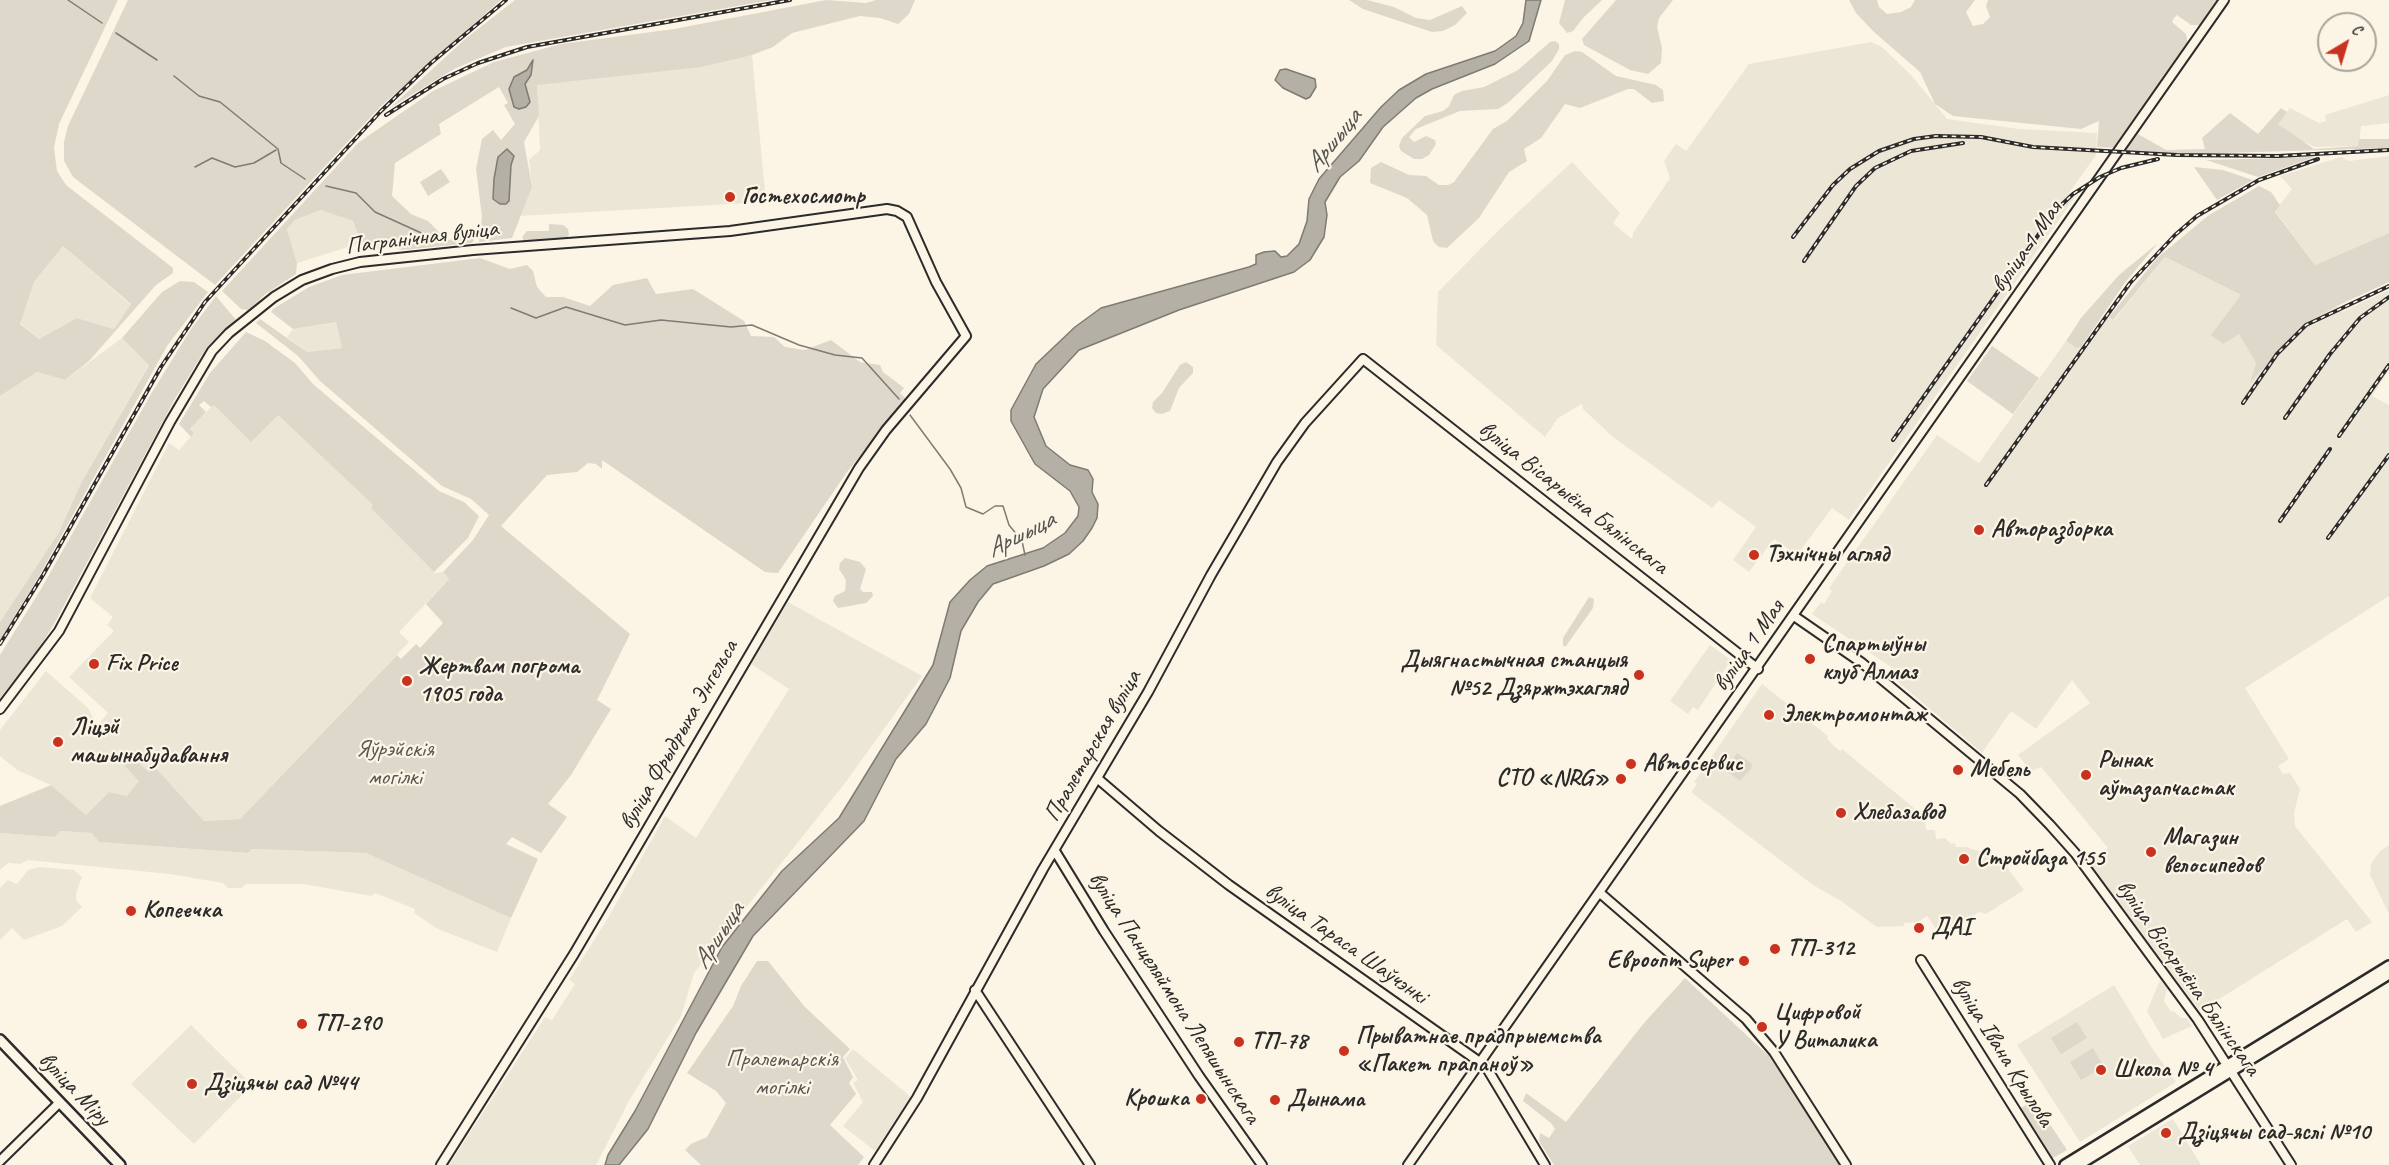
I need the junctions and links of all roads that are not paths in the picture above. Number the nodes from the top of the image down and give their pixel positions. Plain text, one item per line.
1 (2224, 0) edge
2 (966, 336) joint
3 (1363, 360) joint
4 (1794, 616) junction
5 (1758, 669) junction
6 (0, 709) edge
7 (1097, 778) junction
8 (1055, 850) junction
9 (1600, 893) junction
10 (1921, 960) dead end
11 (2389, 966) edge
12 (2389, 974) edge
13 (975, 990) junction
14 (0, 1040) edge
15 (1481, 1063) junction
16 (2230, 1068) junction
17 (59, 1103) junction
18 (0, 1161) edge
19 (120, 1165) edge
20 (441, 1165) edge
21 (874, 1165) edge
22 (1090, 1165) edge
23 (1262, 1165) edge
24 (1408, 1165) edge
25 (1545, 1165) edge
26 (1846, 1165) edge
27 (2050, 1165) edge
28 (2065, 1165) edge
29 (2078, 1165) edge
30 (2291, 1165) edge

1 - 4 street, вуліца 1 Мая
2 - 6 street, Пагранічная вуліца
2 - 20 street, вуліца Фрыдрыха Энгельса
3 - 5 street, вуліца Вісарыёна Бялінскага
3 - 7 street, Пралетарская вуліца
4 - 5 street, вуліца 1 Мая
4 - 16 street, вуліца Вісарыёна Бялінскага
5 - 9 street, вуліца 1 Мая
7 - 8 street, Пралетарская вуліца
7 - 15 street, вуліца Тараса Шаўчэнкі
8 - 13 street, Пралетарская вуліца
8 - 23 street, вуліца Панцеляймона Лепяшынскага
9 - 15 street, вуліца 1 Мая
9 - 26 street
10 - 27 street, вуліца Івана Крылова
11 - 16 main road
12 - 16 main road
13 - 21 street, Пралетарская вуліца
13 - 22 street
14 - 17 main road, вуліца Міру
15 - 24 street, вуліца 1 Мая
15 - 25 street, вуліца Тараса Шаўчэнкі
16 - 28 main road
16 - 29 main road
16 - 30 street, вуліца Вісарыёна Бялінскага
17 - 18 street
17 - 19 main road, вуліца Міру

